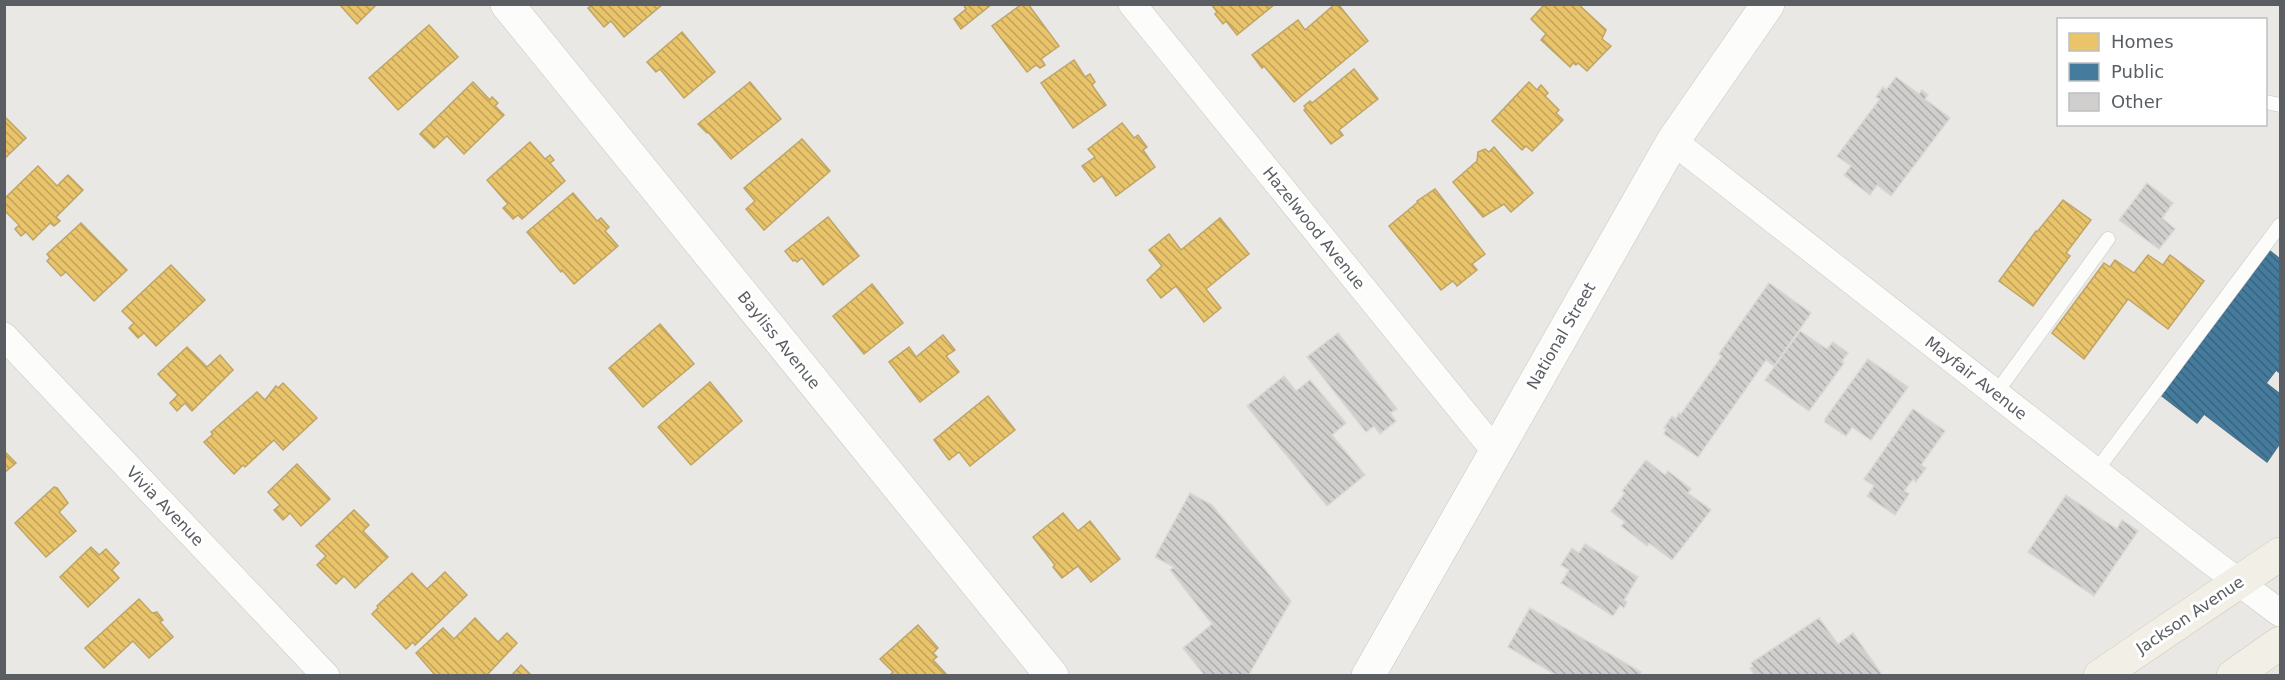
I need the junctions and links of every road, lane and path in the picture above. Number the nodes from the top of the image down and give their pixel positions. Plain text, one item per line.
1 (507, 4) edge
2 (1132, 4) edge
3 (1768, 4) edge
4 (1673, 141) junction
5 (2280, 225) edge
6 (2108, 239) dead end
7 (4, 336) edge
8 (1996, 393) junction
9 (1495, 451) junction
10 (2096, 471) junction
11 (2280, 555) edge
12 (2238, 582) junction
13 (2280, 613) edge
14 (2280, 643) edge
15 (326, 675) edge
16 (1052, 675) edge
17 (1368, 675) edge
18 (2100, 675) edge
19 (2233, 675) edge

1 - 16 street, Bayliss Avenue
2 - 9 street, Hazelwood Avenue
3 - 4 street, National Street
4 - 8 street, Mayfair Avenue
4 - 9 street, National Street
5 - 10 lane
6 - 8 lane
7 - 15 street, Vivia Avenue
8 - 10 street, Mayfair Avenue
9 - 17 street, National Street
10 - 12 street, Mayfair Avenue
11 - 12 main road, Jackson Avenue
12 - 13 street, Mayfair Avenue
12 - 18 main road, Jackson Avenue
14 - 19 main road

